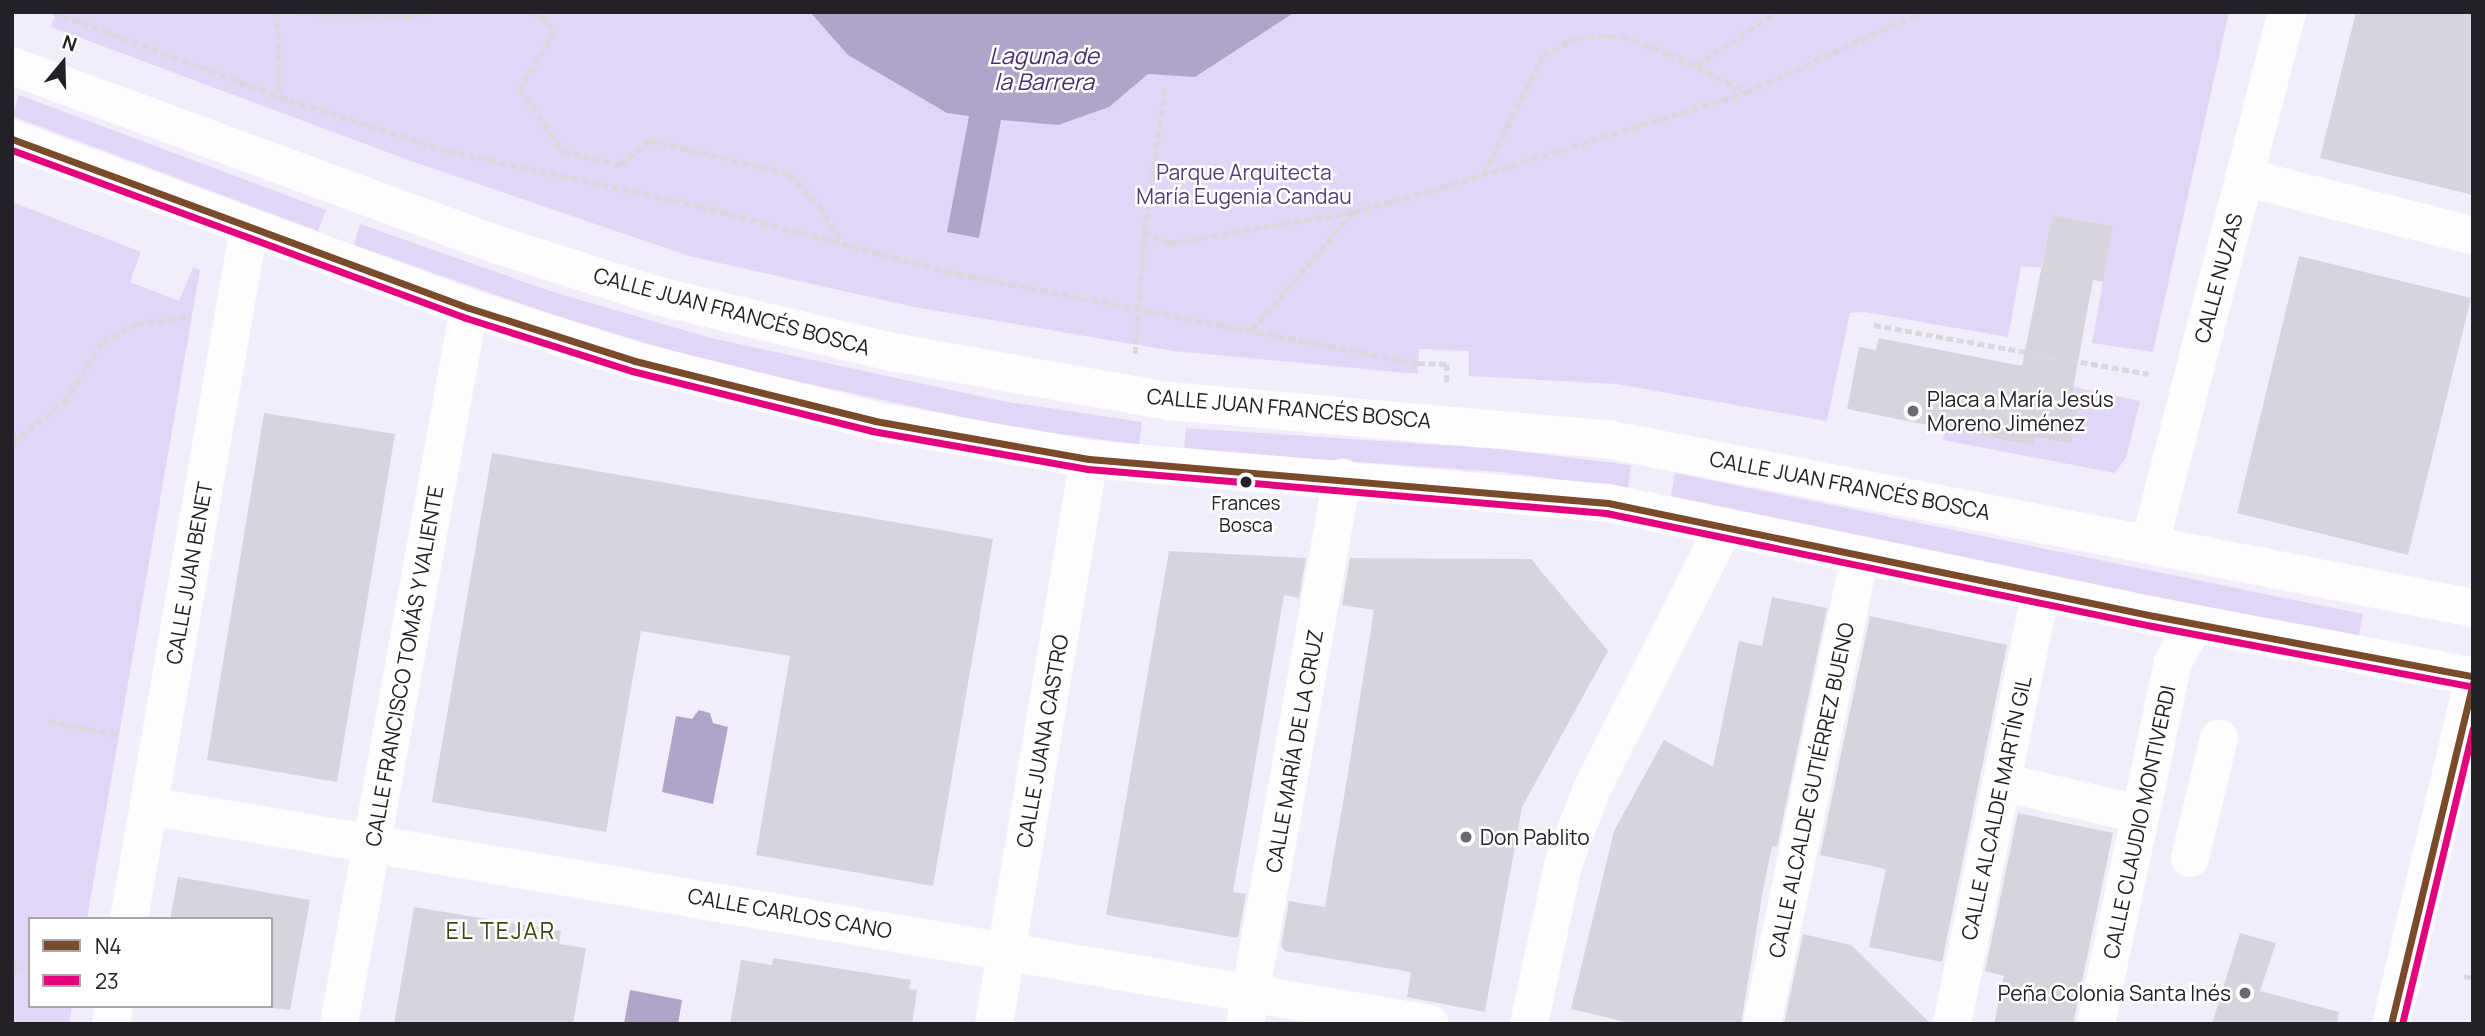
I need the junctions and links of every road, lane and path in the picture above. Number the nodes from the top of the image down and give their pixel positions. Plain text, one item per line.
1 (53, 12) edge
2 (276, 12) edge
3 (437, 12) edge
4 (531, 12) edge
5 (1776, 12) edge
6 (1922, 12) edge
7 (2287, 12) edge
8 (12, 66) edge
9 (1695, 66) junction
10 (1166, 89) dead end
11 (1747, 92) junction
12 (280, 97) junction
13 (12, 139) edge
14 (1483, 175) junction
15 (2244, 177) junction
16 (1354, 212) junction
17 (249, 227) junction
18 (1144, 231) junction
19 (2473, 236) edge
20 (841, 242) junction
21 (1139, 307) junction
22 (469, 308) junction
23 (202, 315) dead end
24 (1874, 325) dead end
25 (1252, 330) junction
26 (1148, 356) dead end
27 (2190, 385) junction
28 (1446, 423) junction
29 (12, 443) edge
30 (1090, 459) junction
31 (1342, 478) junction
32 (1724, 527) junction
33 (2150, 543) junction
34 (1860, 556) junction
35 (2041, 592) junction
36 (2473, 608) edge
37 (2194, 624) junction
38 (2473, 676) edge
39 (2473, 682) edge
40 (48, 721) dead end
41 (129, 737) dead end
42 (2219, 738) dead end
43 (2150, 769) junction
44 (2001, 782) junction
45 (2208, 783) junction
46 (149, 807) junction
47 (2140, 814) junction
48 (372, 844) junction
49 (2190, 858) dead end
50 (129, 917) edge
51 (1006, 950) junction
52 (12, 969) edge
53 (23, 969) dead end
54 (2464, 976) dead end
55 (2473, 978) edge
56 (1248, 1007) edge
57 (339, 1024) edge
58 (994, 1024) edge
59 (1430, 1024) edge
60 (1529, 1024) edge
61 (1762, 1024) edge
62 (1952, 1024) edge
63 (2096, 1024) edge
64 (2391, 1024) edge

1 - 12 path
2 - 3 path
2 - 12 path
4 - 20 path
5 - 9 path
6 - 11 path
7 - 15 street, CALLE NUZAS
8 - 28 street, CALLE JUAN FRANCÉS BOSCA
9 - 11 path
9 - 14 path
10 - 18 path
11 - 14 path
12 - 20 path
13 - 17 street
14 - 16 path
15 - 19 street
15 - 27 street, CALLE NUZAS
16 - 18 path
16 - 25 path
17 - 22 street
17 - 46 street, CALLE JUAN BENET
18 - 21 path
20 - 21 path
21 - 25 path
21 - 26 path
22 - 30 street
22 - 48 street, CALLE FRANCISCO TOMÁS Y VALIENTE
23 - 29 path
24 - 27 path
25 - 28 path
27 - 33 street, CALLE NUZAS
28 - 33 street, CALLE JUAN FRANCÉS BOSCA
30 - 31 street
30 - 51 street, CALLE JUANA CASTRO
31 - 32 street
31 - 56 street, CALLE MARÍA DE LA CRUZ
32 - 34 street
32 - 60 street
33 - 36 street, CALLE JUAN FRANCÉS BOSCA
34 - 35 street
34 - 61 street, CALLE ALCALDE GUTIÉRREZ BUENO
35 - 37 street
35 - 44 street, CALLE ALCALDE MARTÍN GIL
37 - 38 street
37 - 43 street, CALLE CLAUDIO MONTIVERDI
39 - 64 street
40 - 41 path
42 - 45 street
43 - 45 street
43 - 47 street, CALLE CLAUDIO MONTIVERDI
44 - 47 street
44 - 62 street, CALLE ALCALDE MARTÍN GIL
45 - 49 street
46 - 48 street, CALLE CARLOS CANO
46 - 50 street, CALLE JUAN BENET
47 - 63 street, CALLE CLAUDIO MONTIVERDI
48 - 51 street, CALLE CARLOS CANO
48 - 57 street, CALLE FRANCISCO TOMÁS Y VALIENTE
51 - 56 street, CALLE CARLOS CANO
51 - 58 street, CALLE JUANA CASTRO
52 - 53 path
54 - 55 path
56 - 59 street, CALLE CARLOS CANO

